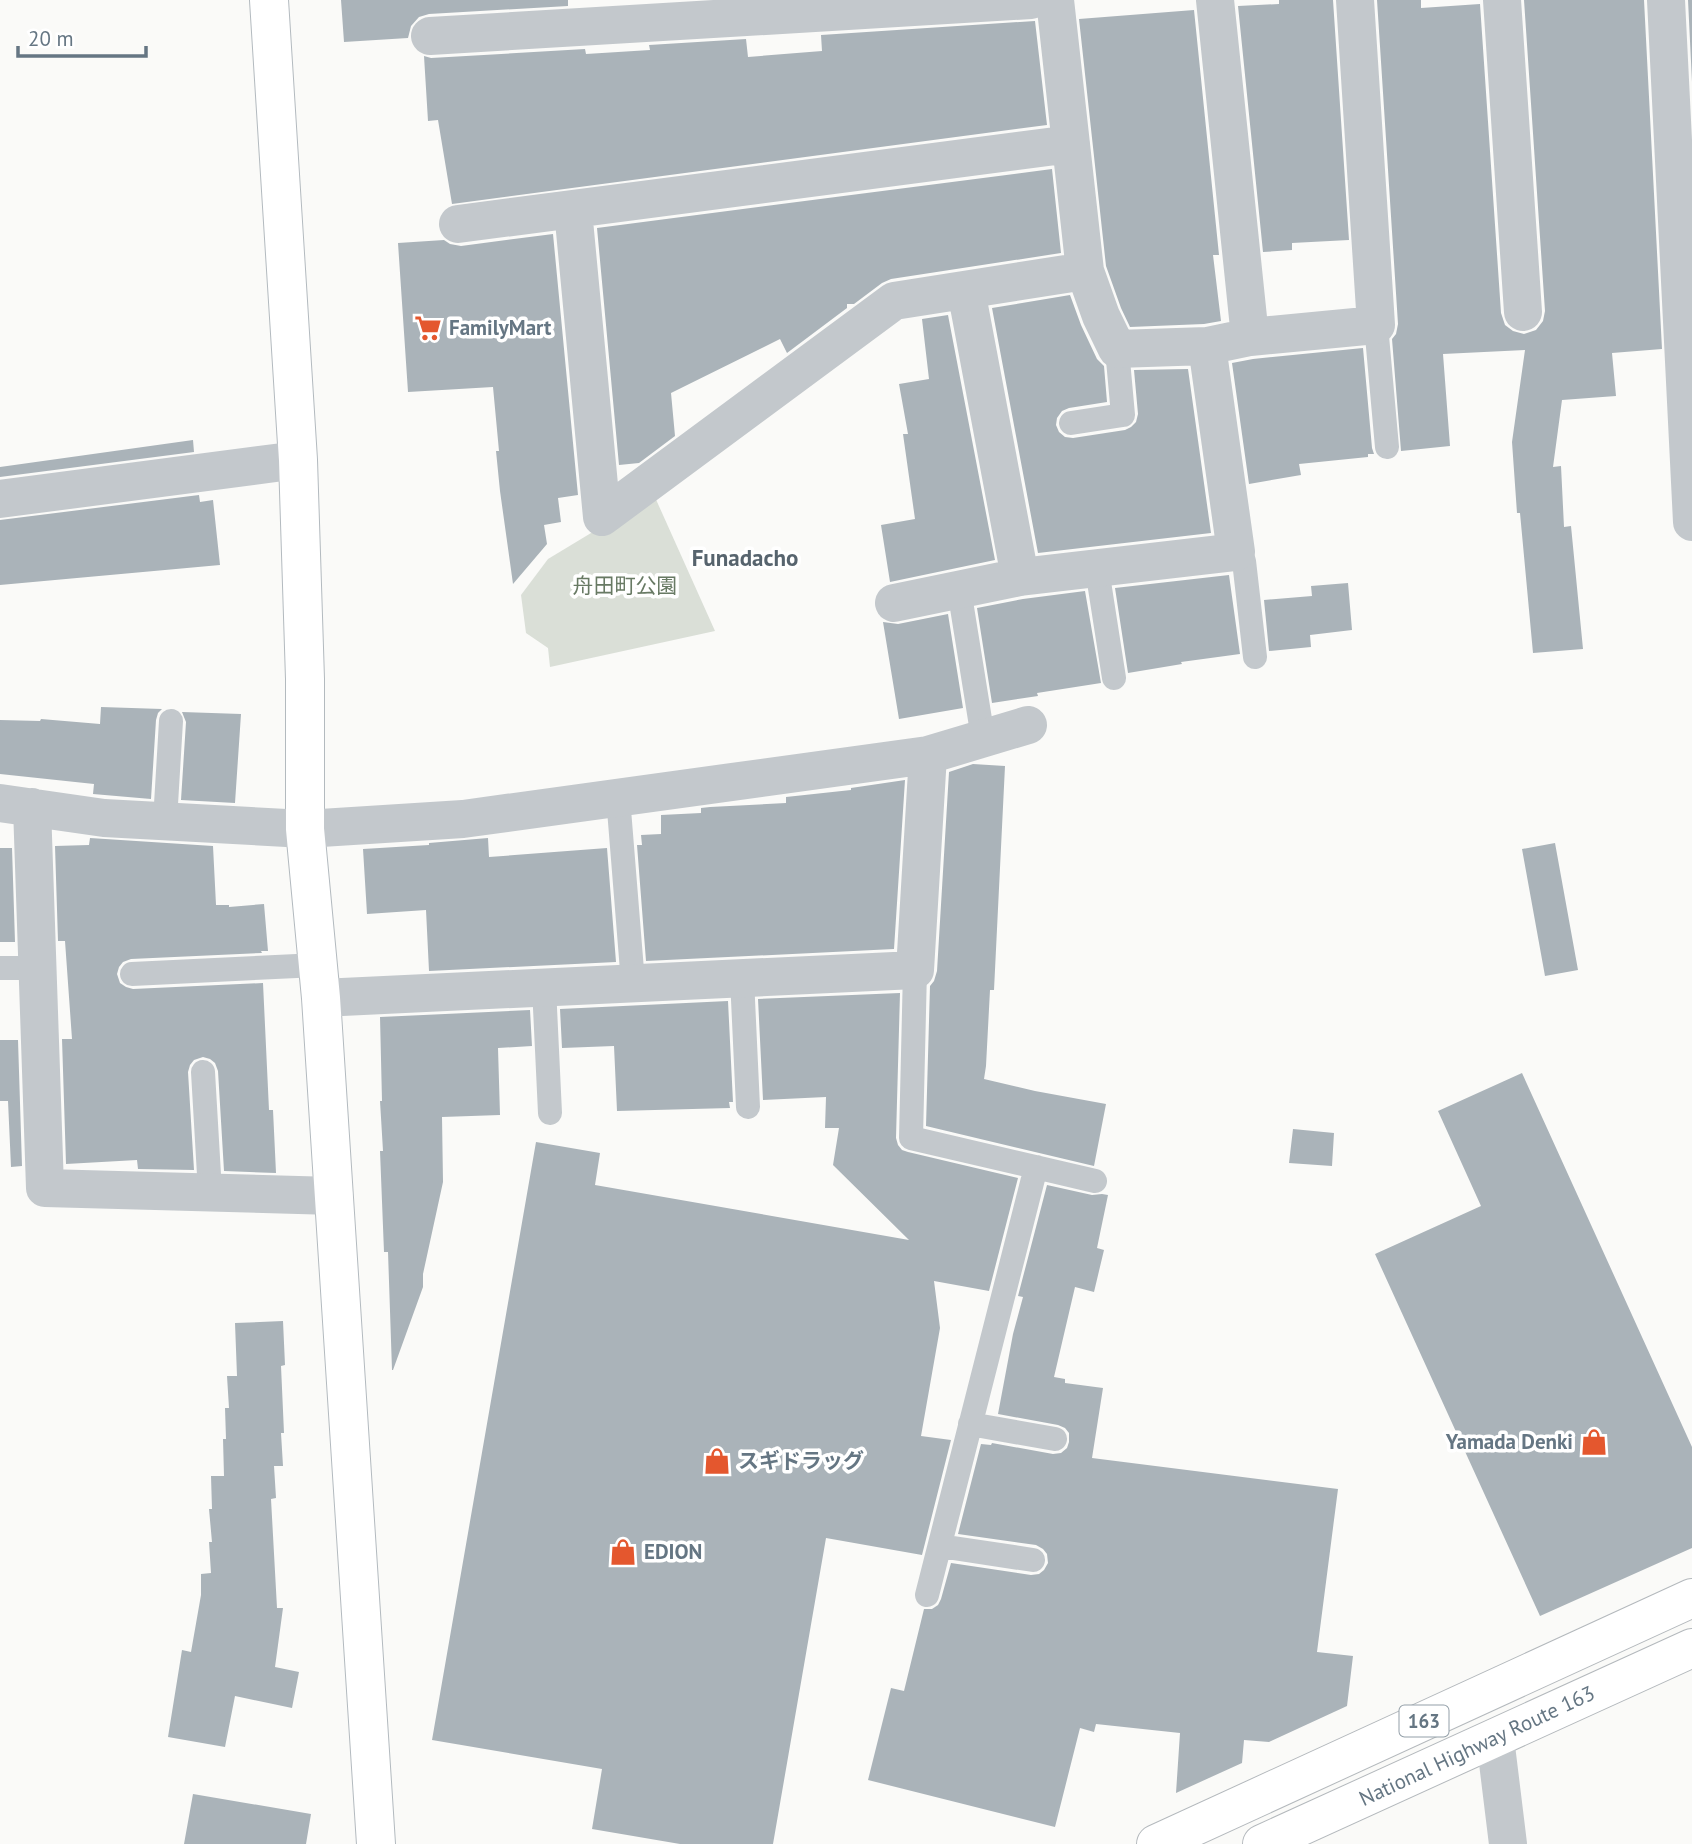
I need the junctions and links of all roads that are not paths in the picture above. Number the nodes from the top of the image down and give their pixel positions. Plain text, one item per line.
1 (269, 0) edge
2 (1031, 0) edge
3 (1055, 0) edge
4 (1215, 0) edge
5 (1355, 0) edge
6 (1502, 0) edge
7 (1666, 0) edge
8 (961, 2) edge
9 (430, 36) dead end
10 (1071, 144) junction
11 (573, 210) junction
12 (458, 224) dead end
13 (1084, 271) junction
14 (966, 290) junction
15 (1523, 312) dead end
16 (1376, 325) junction
17 (1250, 337) junction
18 (1206, 346) junction
19 (1117, 349) junction
20 (1072, 424) dead end
21 (1387, 447) dead end
22 (298, 460) junction
23 (0, 499) edge
24 (1692, 522) edge
25 (1236, 552) junction
26 (1097, 569) junction
27 (1020, 577) junction
28 (959, 589) junction
29 (894, 603) dead end
30 (1255, 657) dead end
31 (1114, 678) dead end
32 (171, 721) dead end
33 (1028, 725) dead end
34 (983, 738) junction
35 (928, 755) junction
36 (618, 797) junction
37 (16, 805) edge
38 (165, 821) junction
39 (305, 829) junction
40 (19, 968) edge
41 (915, 970) junction
42 (132, 974) dead end
43 (742, 978) junction
44 (320, 981) junction
45 (633, 983) junction
46 (544, 987) junction
47 (203, 1072) dead end
48 (748, 1107) dead end
49 (550, 1113) dead end
50 (1036, 1167) junction
51 (1095, 1181) dead end
52 (210, 1192) junction
53 (334, 1196) junction
54 (970, 1424) junction
55 (1055, 1439) dead end
56 (940, 1546) junction
57 (1033, 1560) dead end
58 (927, 1595) dead end
59 (1692, 1598) edge
60 (1692, 1648) edge
61 (1495, 1738) junction
62 (376, 1844) edge
63 (1156, 1844) edge
64 (1262, 1844) edge
65 (1508, 1844) edge

1 - 22 main road
2 - 8 street
3 - 10 street
4 - 17 street
5 - 16 street
6 - 15 street
7 - 24 street
8 - 9 street
10 - 11 street
10 - 13 street
11 - 12 street
11 - 14 street
13 - 14 street
13 - 19 street
14 - 27 street
16 - 17 street
16 - 21 lane
17 - 18 street
18 - 19 street
18 - 25 street
19 - 20 lane
22 - 23 street
22 - 39 main road
25 - 26 street
25 - 30 lane
26 - 27 street
26 - 31 lane
27 - 28 street
28 - 29 street
28 - 34 lane
32 - 38 lane
33 - 34 street
34 - 35 street
35 - 36 street
35 - 41 street
36 - 39 street
36 - 45 lane
37 - 38 street
37 - 40 street
38 - 39 street
39 - 44 main road
40 - 52 street
41 - 43 street
41 - 50 lane
42 - 44 lane
43 - 45 street
43 - 48 lane
44 - 46 street
44 - 53 main road
45 - 46 street
46 - 49 lane
47 - 52 lane
50 - 51 lane
50 - 54 lane
52 - 53 street
53 - 62 main road
54 - 55 lane
54 - 56 lane
56 - 57 lane
56 - 58 lane
59 - 63 main road, 163
60 - 61 main road, National Highway Route 163 / 163
61 - 64 main road, National Highway Route 163 / 163
61 - 65 street

